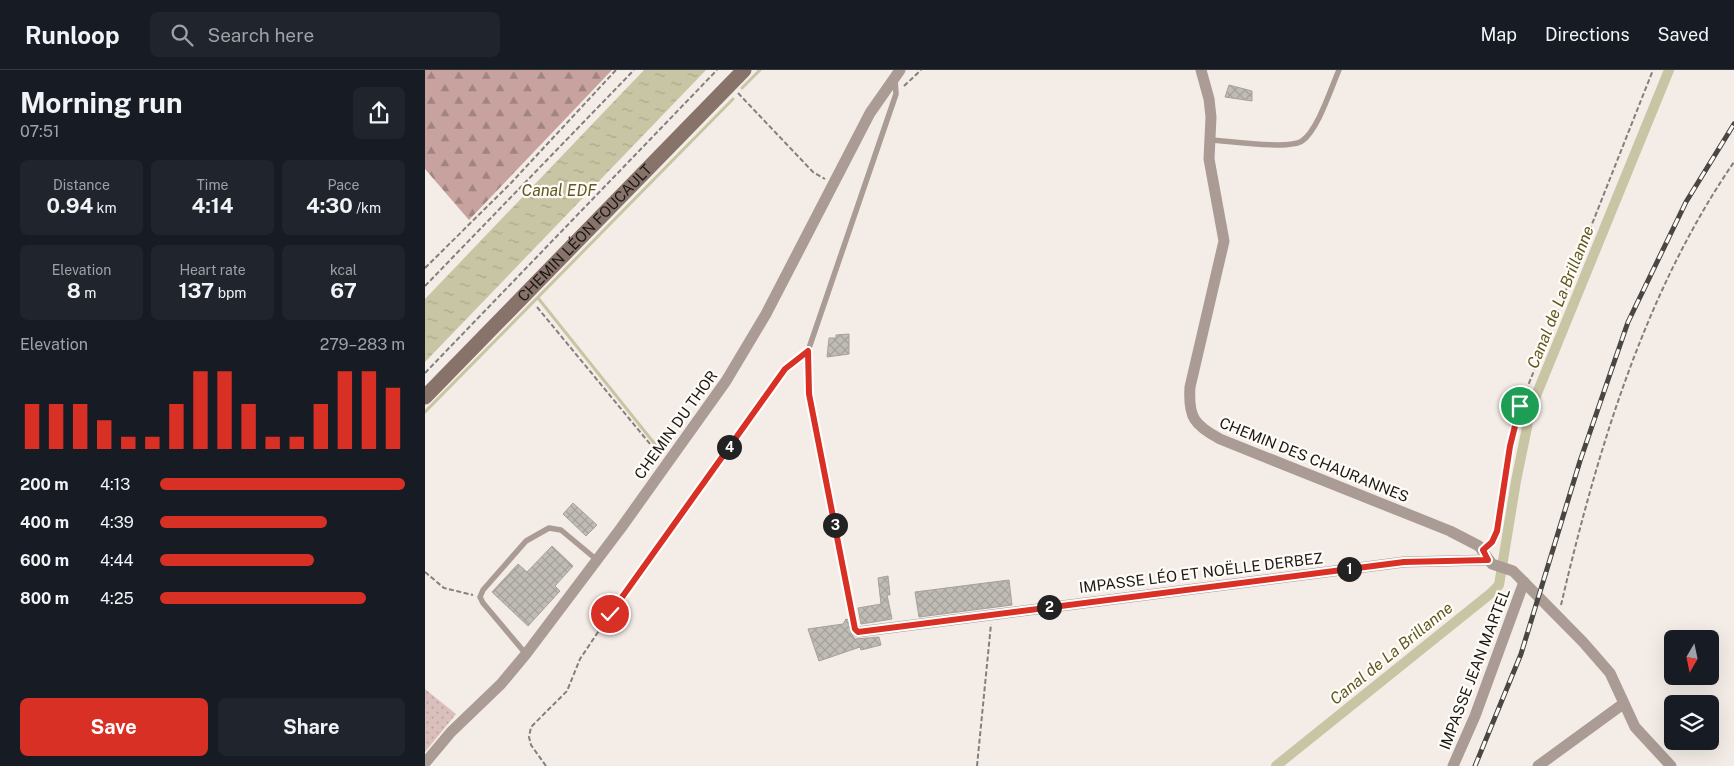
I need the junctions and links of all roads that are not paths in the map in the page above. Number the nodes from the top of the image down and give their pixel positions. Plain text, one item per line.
1 (745, 70) edge
2 (1201, 70) edge
3 (1339, 70) edge
4 (897, 74) edge
5 (1211, 140) junction
6 (425, 397) edge
7 (1486, 555) junction
8 (597, 560) junction
9 (1524, 582) junction
10 (858, 632) joint
11 (526, 654) junction
12 (1623, 704) junction
13 (425, 764) edge
14 (1453, 766) edge
15 (1538, 766) edge
16 (1671, 766) edge

1 - 6 main road, CHEMIN LÉON FOUCAULT
2 - 5 street, CHEMIN DES CHAURANNES
3 - 5 lane
4 - 8 street, CHEMIN DU THOR
4 - 10 lane
5 - 7 street, CHEMIN DES CHAURANNES
7 - 9 street, CHEMIN DES CHAURANNES
7 - 10 street, IMPASSE LÉO ET NOËLLE DERBEZ
8 - 11 street, CHEMIN DU THOR
8 - 11 lane
9 - 12 street, CHEMIN DES CHAURANNES
9 - 14 street, IMPASSE JEAN MARTEL
11 - 13 street, CHEMIN DU THOR
12 - 15 street
12 - 16 street

